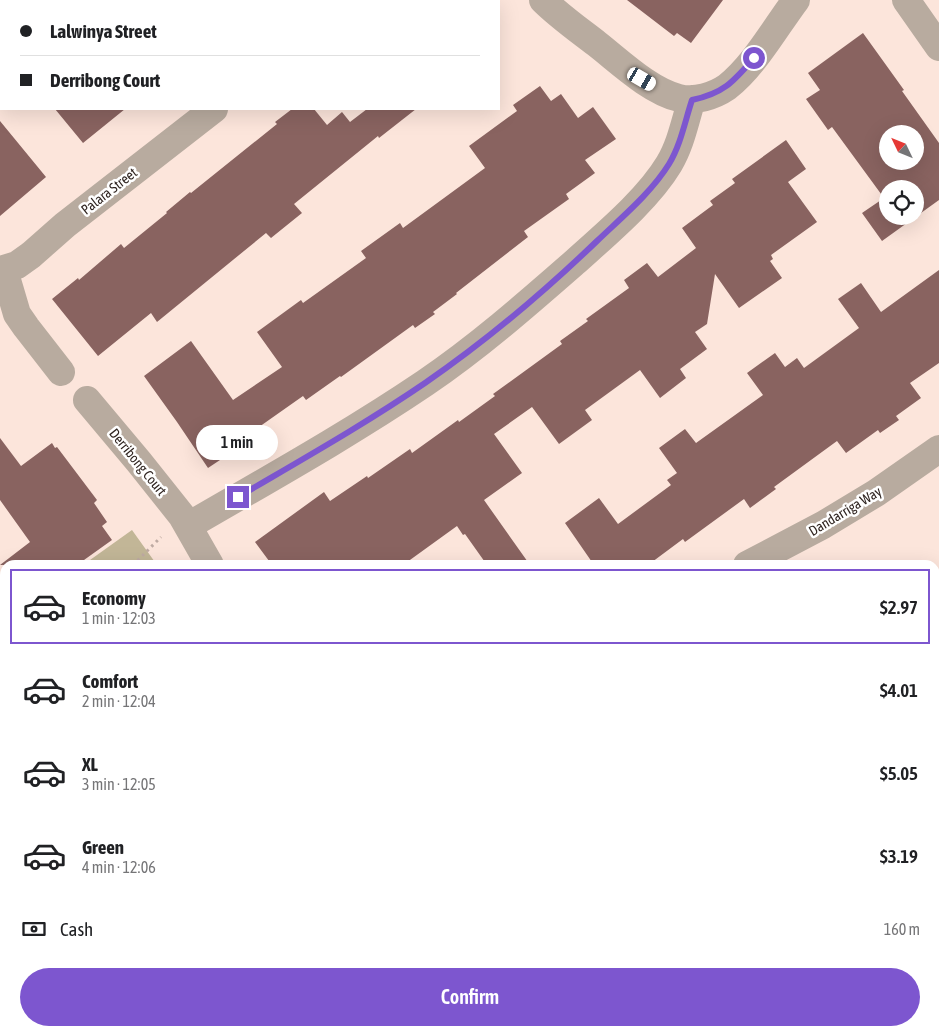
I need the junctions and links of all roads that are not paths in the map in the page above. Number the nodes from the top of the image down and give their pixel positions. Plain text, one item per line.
1 (543, 0) edge
2 (796, 0) edge
3 (906, 0) edge
4 (939, 47) edge
5 (692, 100) junction
6 (213, 110) edge
7 (2, 270) edge
8 (61, 372) dead end
9 (87, 400) dead end
10 (939, 450) edge
11 (185, 521) junction
12 (207, 560) edge
13 (756, 560) edge

1 - 5 street
2 - 5 street
3 - 4 street
5 - 11 street
6 - 7 street, Palara Street
7 - 8 street
9 - 11 street, Derribong Court
10 - 13 street, Dandarriga Way
11 - 12 street, Derribong Court

